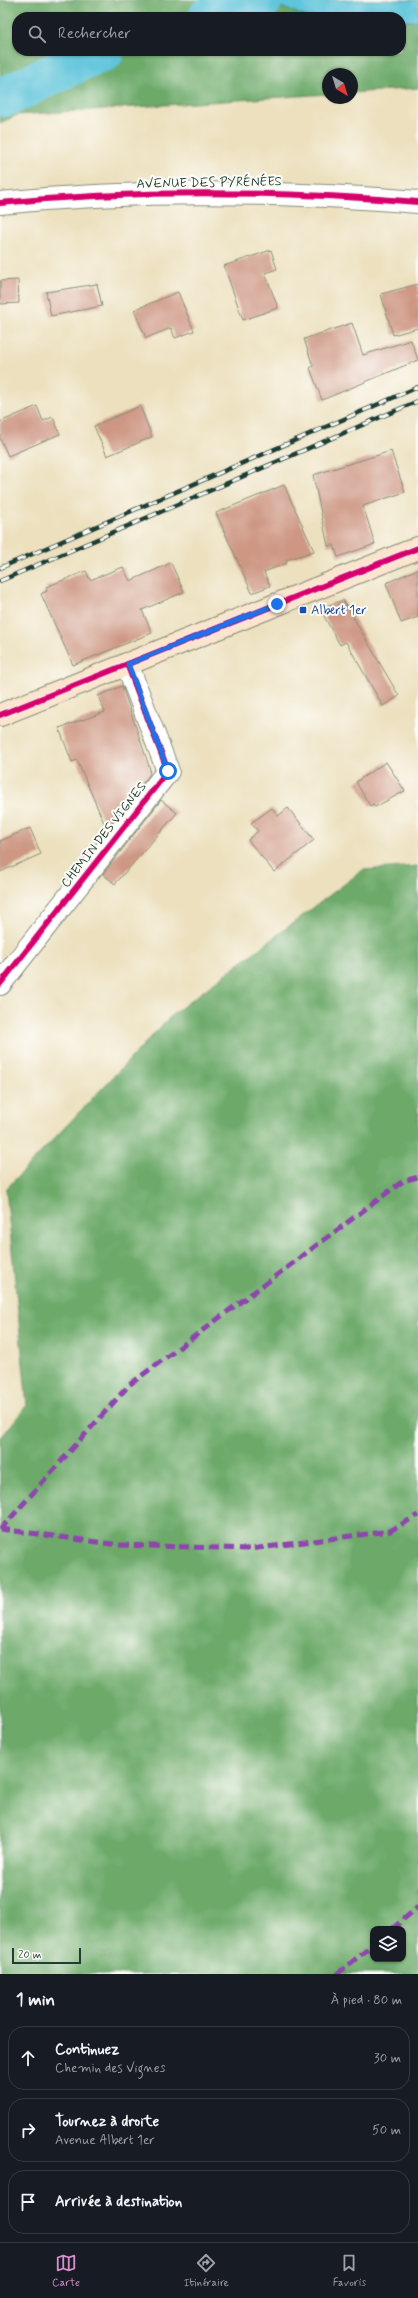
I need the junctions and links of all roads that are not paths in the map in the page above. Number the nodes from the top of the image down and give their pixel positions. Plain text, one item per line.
1 (418, 202) edge
2 (0, 203) edge
3 (418, 548) edge
4 (128, 664) junction
5 (0, 715) edge
6 (0, 984) edge

1 - 2 street, AVENUE DES PYRÉNÉES
3 - 4 main road
4 - 5 main road
4 - 6 street, CHEMIN DES VIGNES

